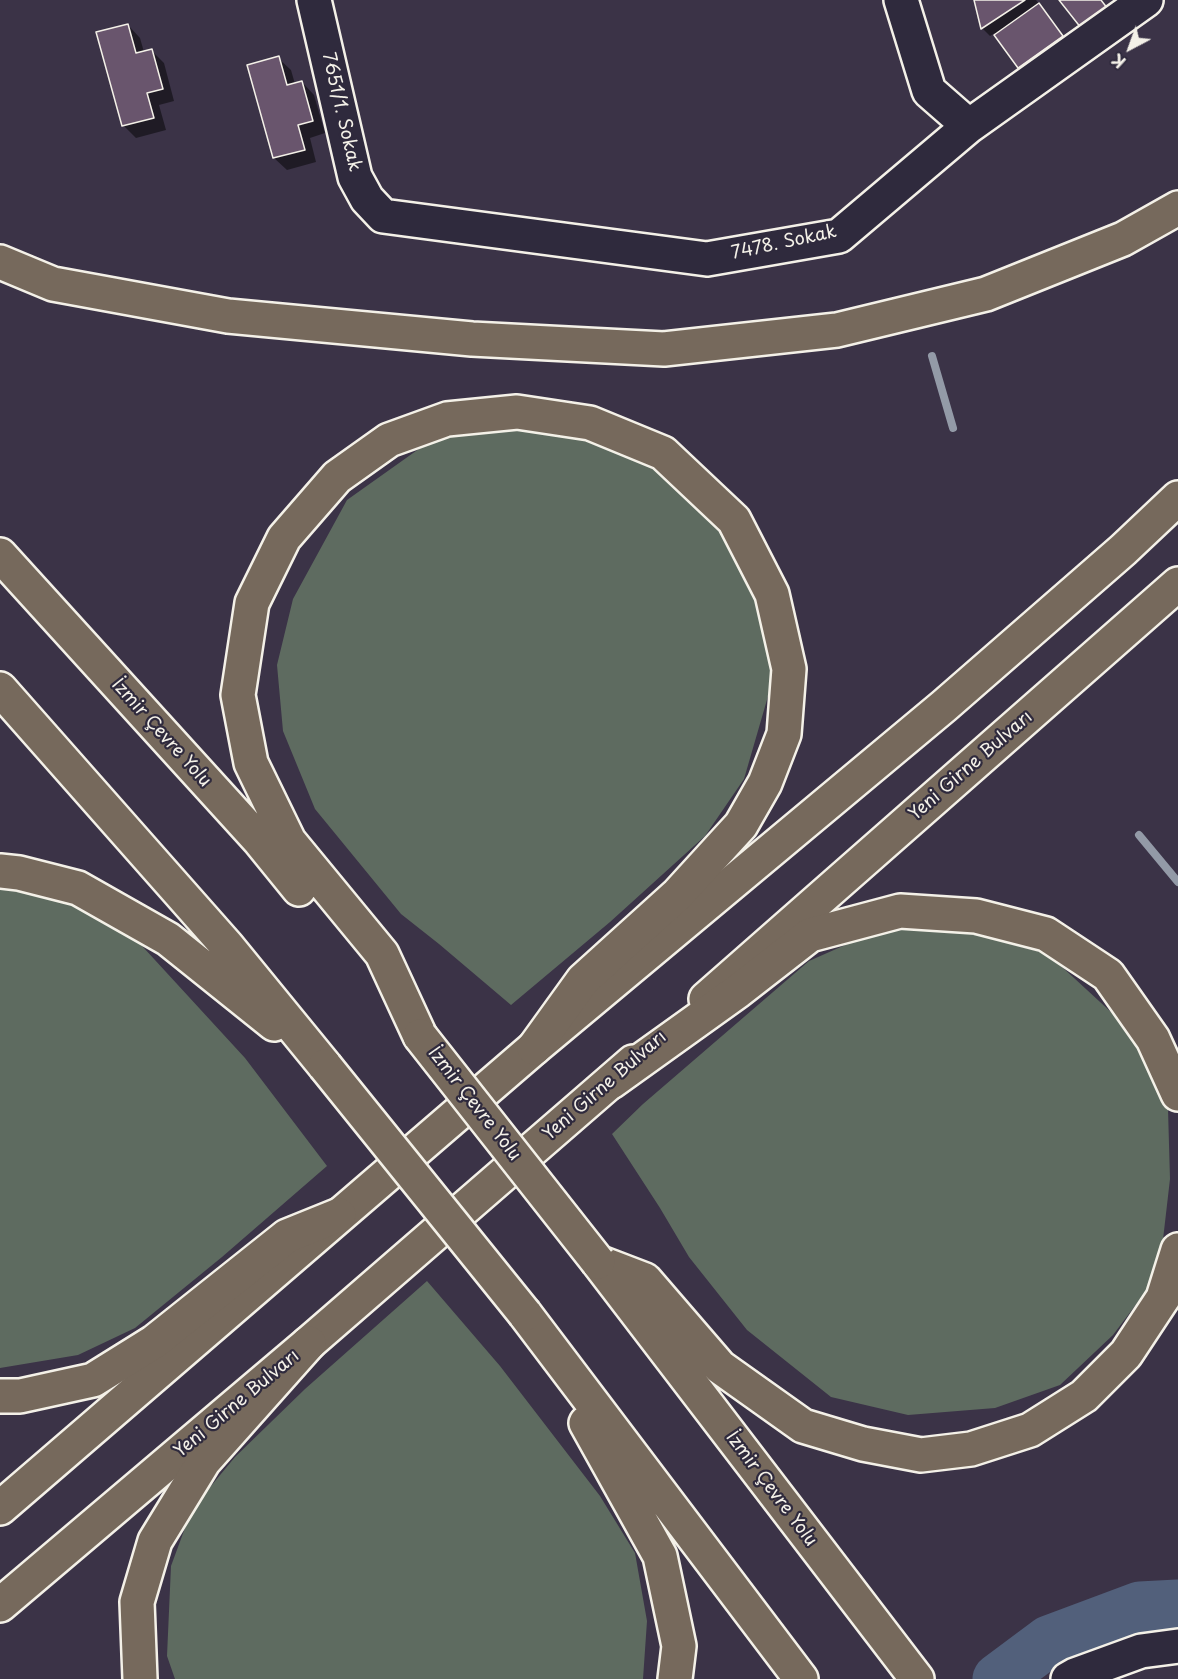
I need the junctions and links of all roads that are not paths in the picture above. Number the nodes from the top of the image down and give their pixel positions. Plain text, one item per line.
1 (314, 0) edge
2 (901, 0) edge
3 (1137, 2) edge
4 (969, 126) junction
5 (1178, 208) edge
6 (383, 216) joint
7 (0, 262) edge
8 (1178, 498) edge
9 (0, 555) edge
10 (1178, 584) edge
11 (0, 689) edge
12 (0, 871) edge
13 (420, 1036) junction
14 (534, 1048) junction
15 (325, 1066) junction
16 (611, 1082) junction
17 (1178, 1094) edge
18 (339, 1215) junction
19 (1178, 1250) edge
20 (598, 1262) junction
21 (525, 1314) junction
22 (309, 1343) junction
23 (0, 1396) edge
24 (0, 1508) edge
25 (0, 1605) edge
26 (1178, 1646) edge
27 (140, 1679) edge
28 (675, 1679) edge
29 (801, 1679) edge
30 (917, 1679) edge
31 (1068, 1679) edge

1 - 6 street, 7651/1. Sokak
2 - 4 street
3 - 4 street, 7478. Sokak
4 - 6 street, 7478. Sokak
5 - 7 main road
8 - 14 main road
9 - 13 main road, İzmir Çevre Yolu
10 - 16 main road, Yeni Girne Bulvarı
11 - 15 main road
12 - 15 main road
13 - 14 main road
13 - 20 main road, İzmir Çevre Yolu, bridge
14 - 18 main road
15 - 21 main road, bridge
16 - 17 main road
16 - 22 main road, Yeni Girne Bulvarı
18 - 23 main road
18 - 24 main road
19 - 20 main road
20 - 30 main road, İzmir Çevre Yolu
21 - 28 main road
21 - 29 main road
22 - 25 main road, Yeni Girne Bulvarı
22 - 27 main road
26 - 31 street

